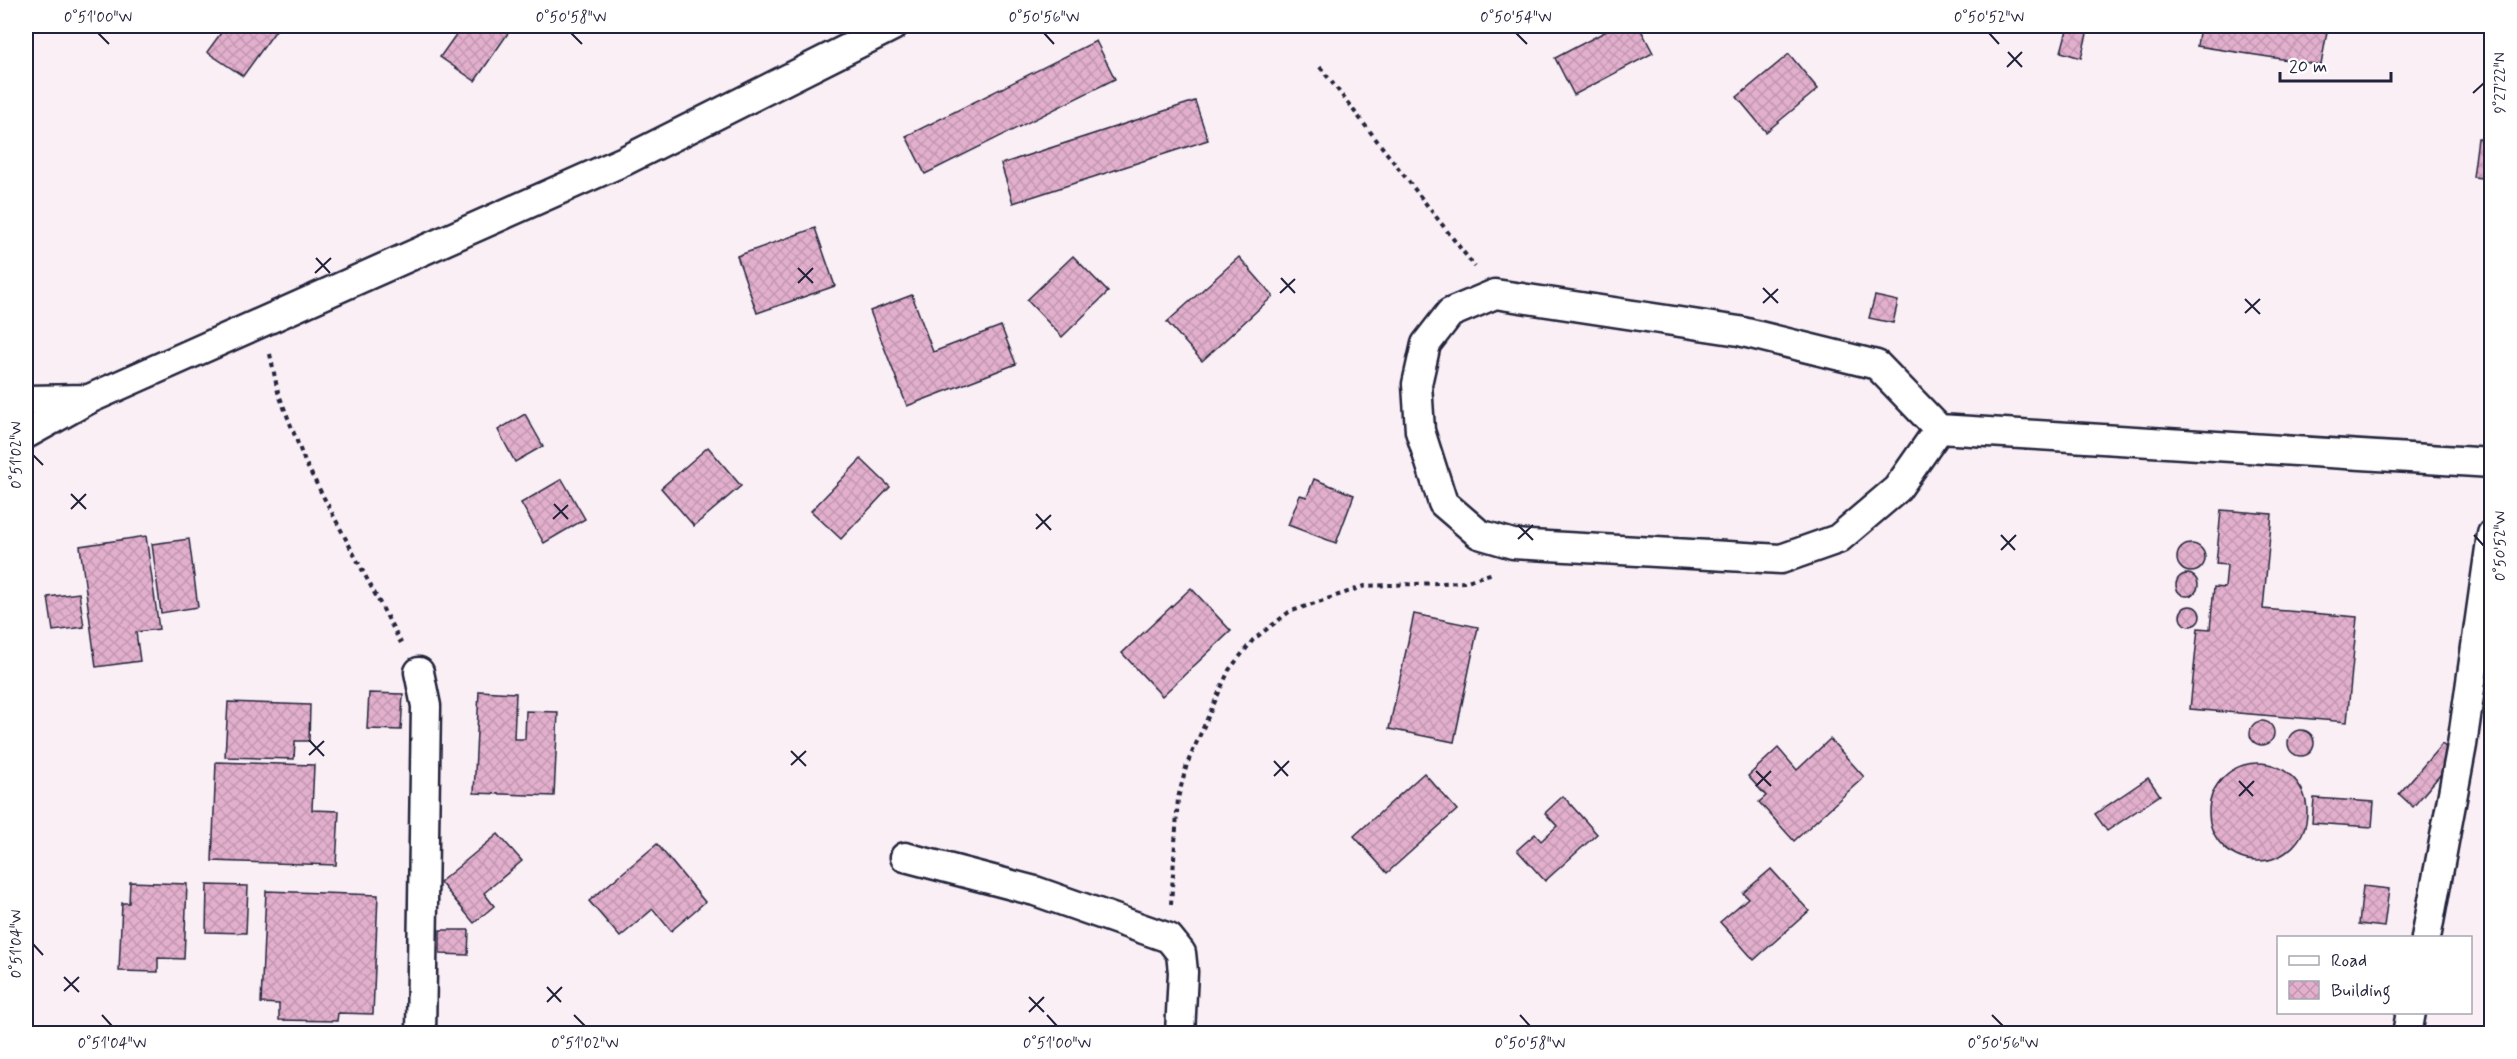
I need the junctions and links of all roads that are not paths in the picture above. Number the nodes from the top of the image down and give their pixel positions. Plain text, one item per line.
1 (893, 26) edge
2 (89, 399) junction
3 (26, 400) edge
4 (1939, 429) junction
5 (26, 434) edge
6 (2492, 463) edge
7 (2492, 534) edge
8 (419, 672) road end
9 (905, 857) dead end
10 (2426, 936) edge
11 (2411, 1014) edge
12 (421, 1034) edge
13 (1180, 1034) edge
14 (2408, 1034) edge

1 - 2 street
2 - 3 street
2 - 5 street
4 - 4 street
4 - 6 street
7 - 10 street
8 - 12 street
9 - 13 street
11 - 14 street

